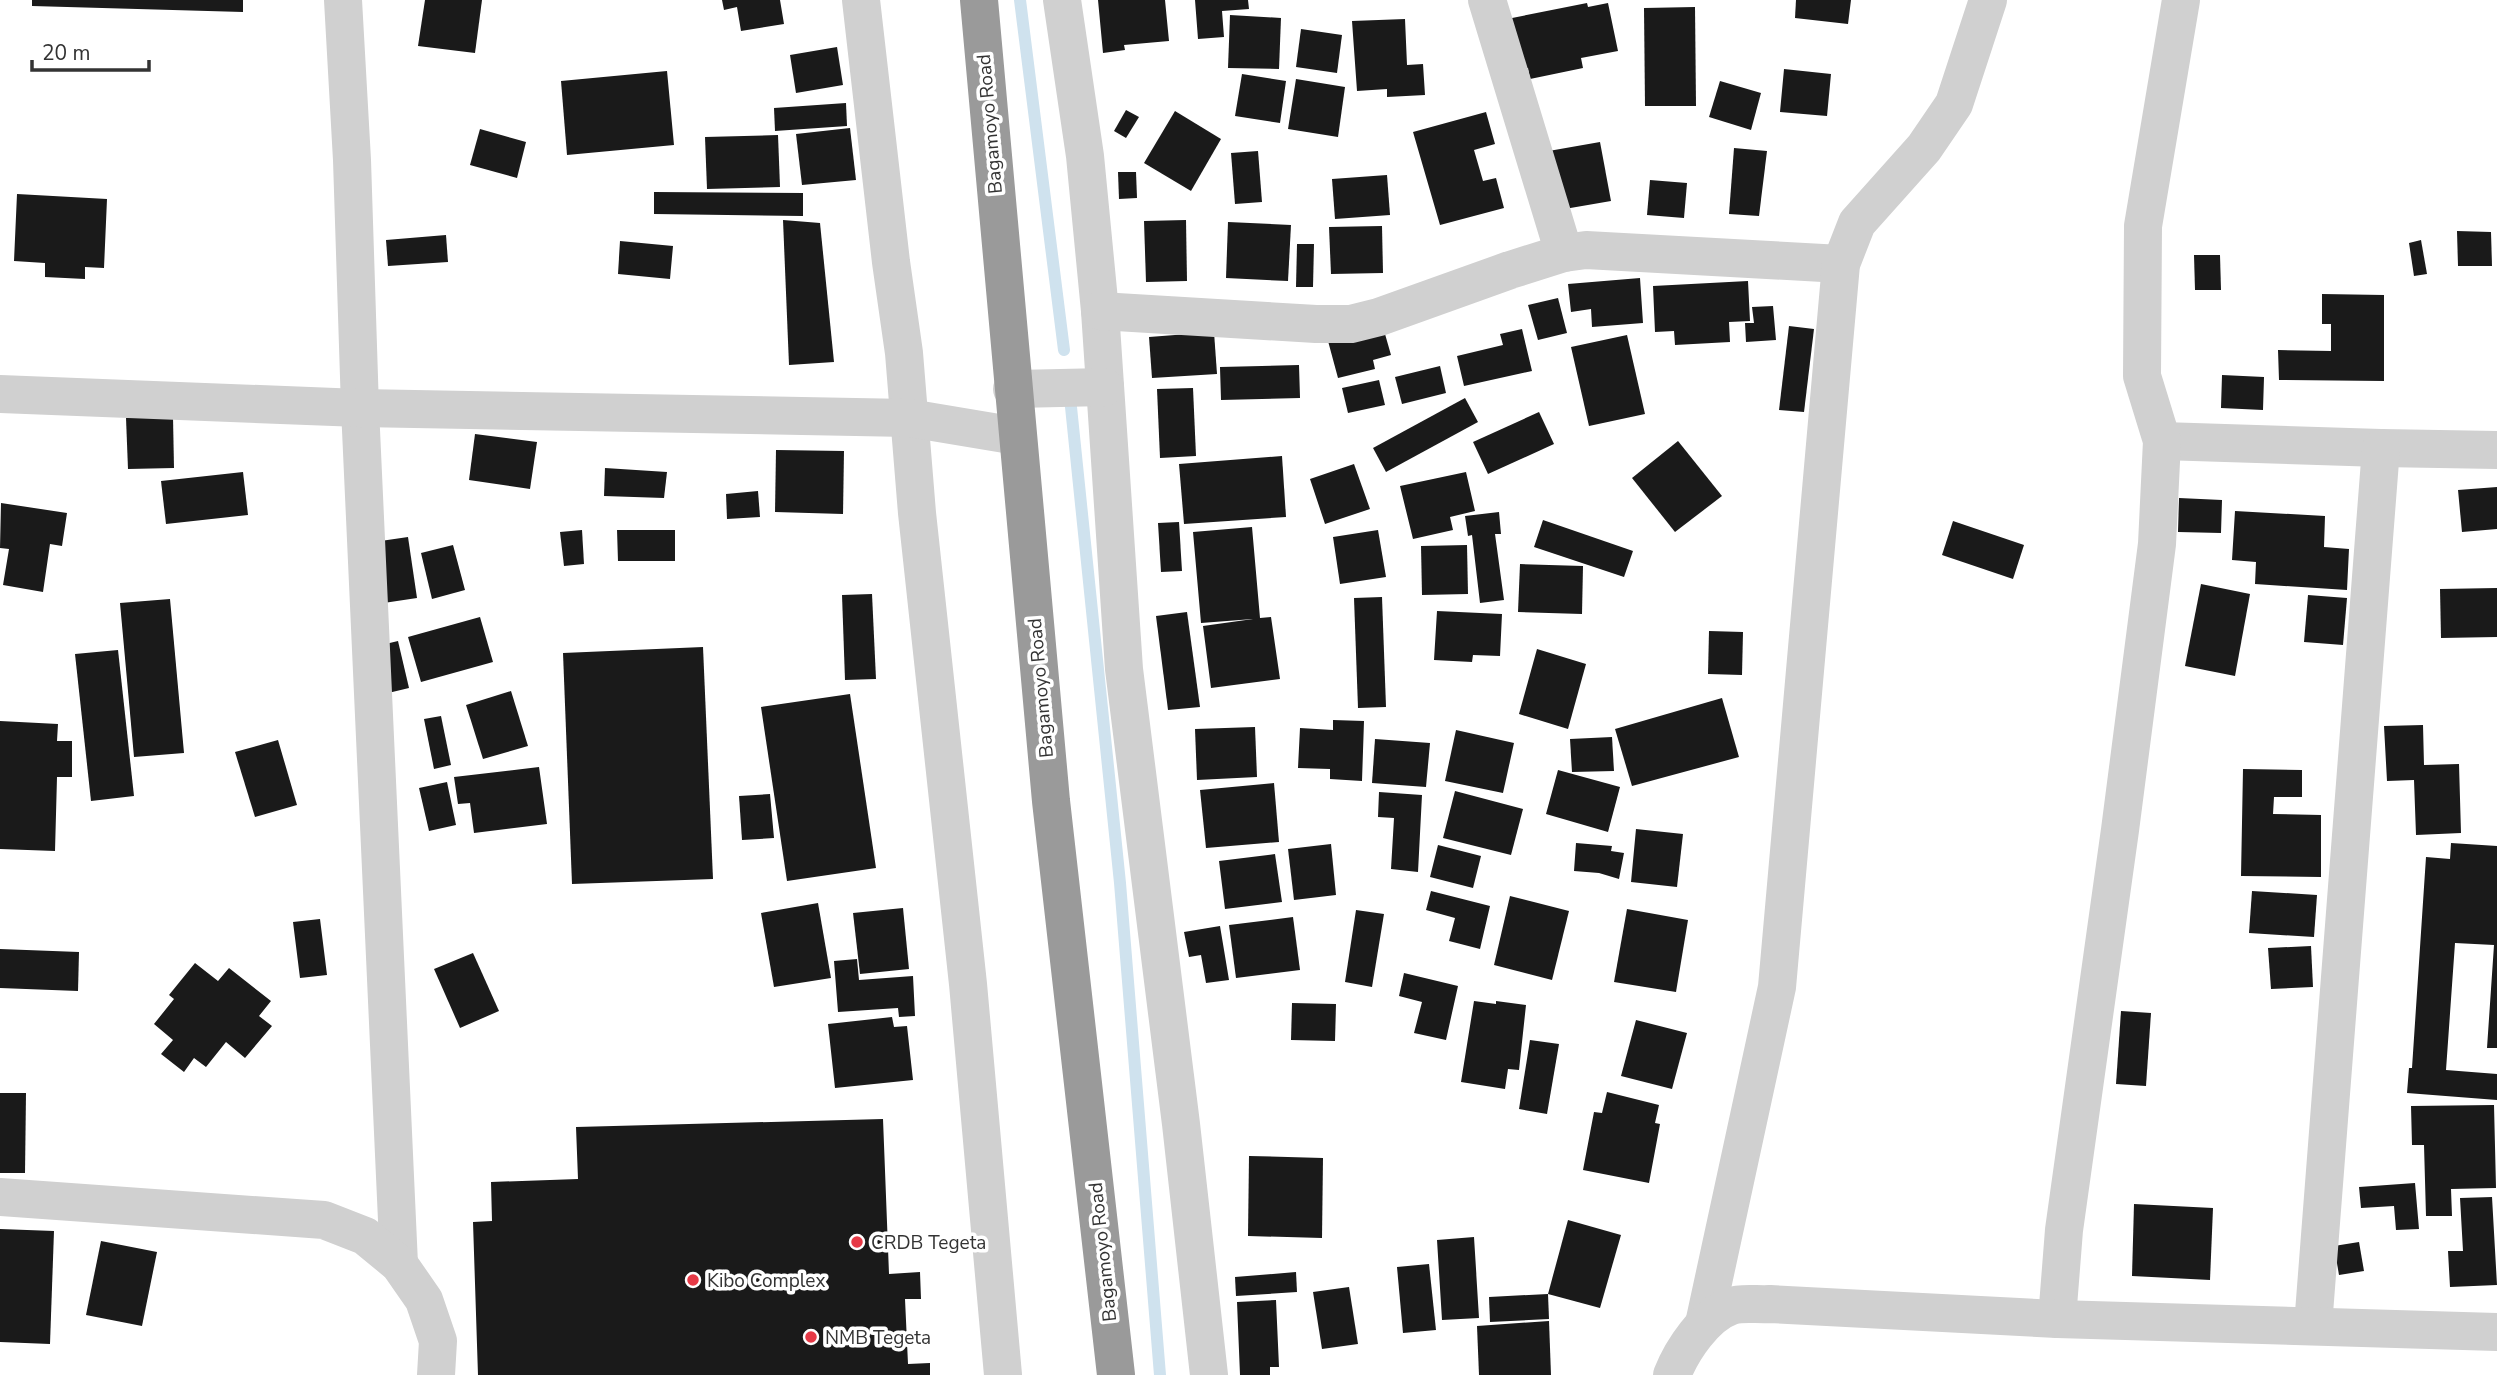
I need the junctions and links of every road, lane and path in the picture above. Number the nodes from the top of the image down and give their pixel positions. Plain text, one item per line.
1 (343, 0) edge
2 (861, 0) edge
3 (979, 0) edge
4 (1062, 0) edge
5 (1488, 0) edge
6 (1988, 0) edge
7 (2181, 0) edge
8 (1564, 253) junction
9 (1841, 264) junction
10 (1100, 311) junction
11 (1105, 387) junction
12 (1012, 389) junction
13 (0, 394) edge
14 (360, 408) junction
15 (909, 418) junction
16 (1017, 436) junction
17 (2162, 440) junction
18 (2381, 449) junction
19 (2497, 450) edge
20 (0, 1197) edge
21 (399, 1264) junction
22 (2057, 1319) junction
23 (1704, 1324) junction
24 (2313, 1326) junction
25 (2497, 1332) edge
26 (436, 1375) edge
27 (1003, 1375) edge
28 (1116, 1375) edge
29 (1209, 1375) edge
30 (1672, 1375) edge

1 - 14 street
2 - 15 street
3 - 12 highway, Bagamoyo Road
4 - 10 street
5 - 8 street
6 - 9 street
7 - 17 street
8 - 9 street
8 - 10 street
9 - 23 street
10 - 11 street
11 - 12 street
11 - 29 street
12 - 16 highway, Bagamoyo Road
13 - 14 street
14 - 15 street
14 - 21 street
15 - 16 street
15 - 27 street
16 - 28 highway, Bagamoyo Road
17 - 18 street
17 - 22 street
18 - 19 street
18 - 24 street
20 - 21 street
21 - 26 street
22 - 23 street
22 - 24 street
23 - 30 street
24 - 25 street

